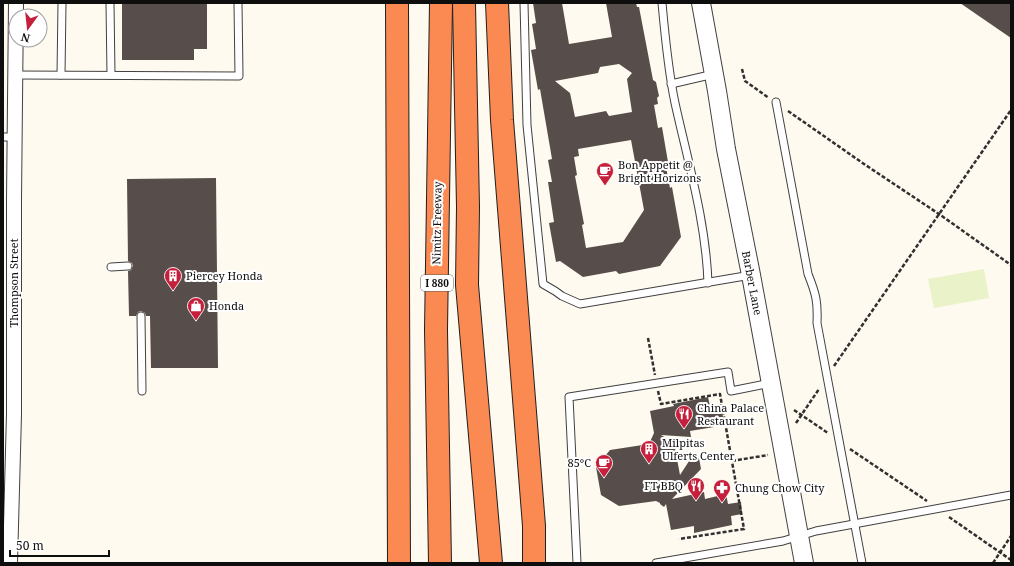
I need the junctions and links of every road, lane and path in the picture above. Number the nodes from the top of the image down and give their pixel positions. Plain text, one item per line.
1 (16, 3) edge
2 (62, 3) edge
3 (110, 3) edge
4 (238, 3) edge
5 (397, 3) edge
6 (440, 3) edge
7 (464, 3) edge
8 (497, 3) edge
9 (524, 3) edge
10 (662, 3) edge
11 (701, 3) edge
12 (742, 69) dead end
13 (714, 74) junction
14 (16, 75) junction
15 (61, 75) junction
16 (111, 76) junction
17 (671, 84) junction
18 (776, 102) junction
19 (1011, 110) edge
20 (9, 137) edge
21 (940, 214) junction
22 (1011, 265) edge
23 (128, 266) dead end
24 (110, 267) dead end
25 (751, 275) junction
26 (708, 283) junction
27 (141, 316) dead end
28 (648, 338) dead end
29 (827, 377) junction
30 (657, 383) junction
31 (771, 383) junction
32 (142, 391) dead end
33 (794, 410) dead end
34 (9, 414) edge
35 (801, 415) junction
36 (796, 423) dead end
37 (840, 442) junction
38 (768, 455) dead end
39 (732, 461) junction
40 (8, 464) edge
41 (1011, 495) edge
42 (937, 509) junction
43 (855, 524) junction
44 (799, 536) junction
45 (1011, 536) edge
46 (679, 539) dead end
47 (1000, 552) junction
48 (1011, 560) edge
49 (10, 563) edge
50 (399, 563) edge
51 (440, 563) edge
52 (491, 563) edge
53 (534, 563) edge
54 (578, 563) edge
55 (656, 563) edge
56 (804, 563) edge
57 (862, 563) edge
58 (993, 563) edge

1 - 14 street, Thompson Street
2 - 15 lane
3 - 16 lane
4 - 16 lane
5 - 50 highway
6 - 51 highway, Nimitz Freeway / I 880
7 - 52 highway
8 - 53 highway
9 - 26 lane
10 - 17 lane
11 - 13 street, Barber Lane
12 - 18 path
13 - 17 lane
13 - 25 street, Barber Lane
14 - 15 lane
14 - 20 street, Thompson Street
15 - 16 lane
17 - 26 lane
18 - 21 path
18 - 29 lane
19 - 21 path
20 - 34 street, Thompson Street
21 - 22 path
21 - 29 path
23 - 24 lane
25 - 26 lane
25 - 31 street, Barber Lane
27 - 32 lane
28 - 30 path
29 - 35 path
29 - 37 lane
30 - 31 lane
30 - 39 path
30 - 54 lane
31 - 44 street, Barber Lane
33 - 35 path
34 - 40 street, Thompson Street
35 - 36 path
35 - 37 path
37 - 42 path
37 - 43 lane
38 - 39 path
39 - 46 path
40 - 49 street, Thompson Street
41 - 42 lane
42 - 43 lane
42 - 47 path
43 - 44 lane
43 - 57 lane
44 - 55 lane
44 - 56 street, Barber Lane
45 - 47 path
47 - 48 path
47 - 58 path

